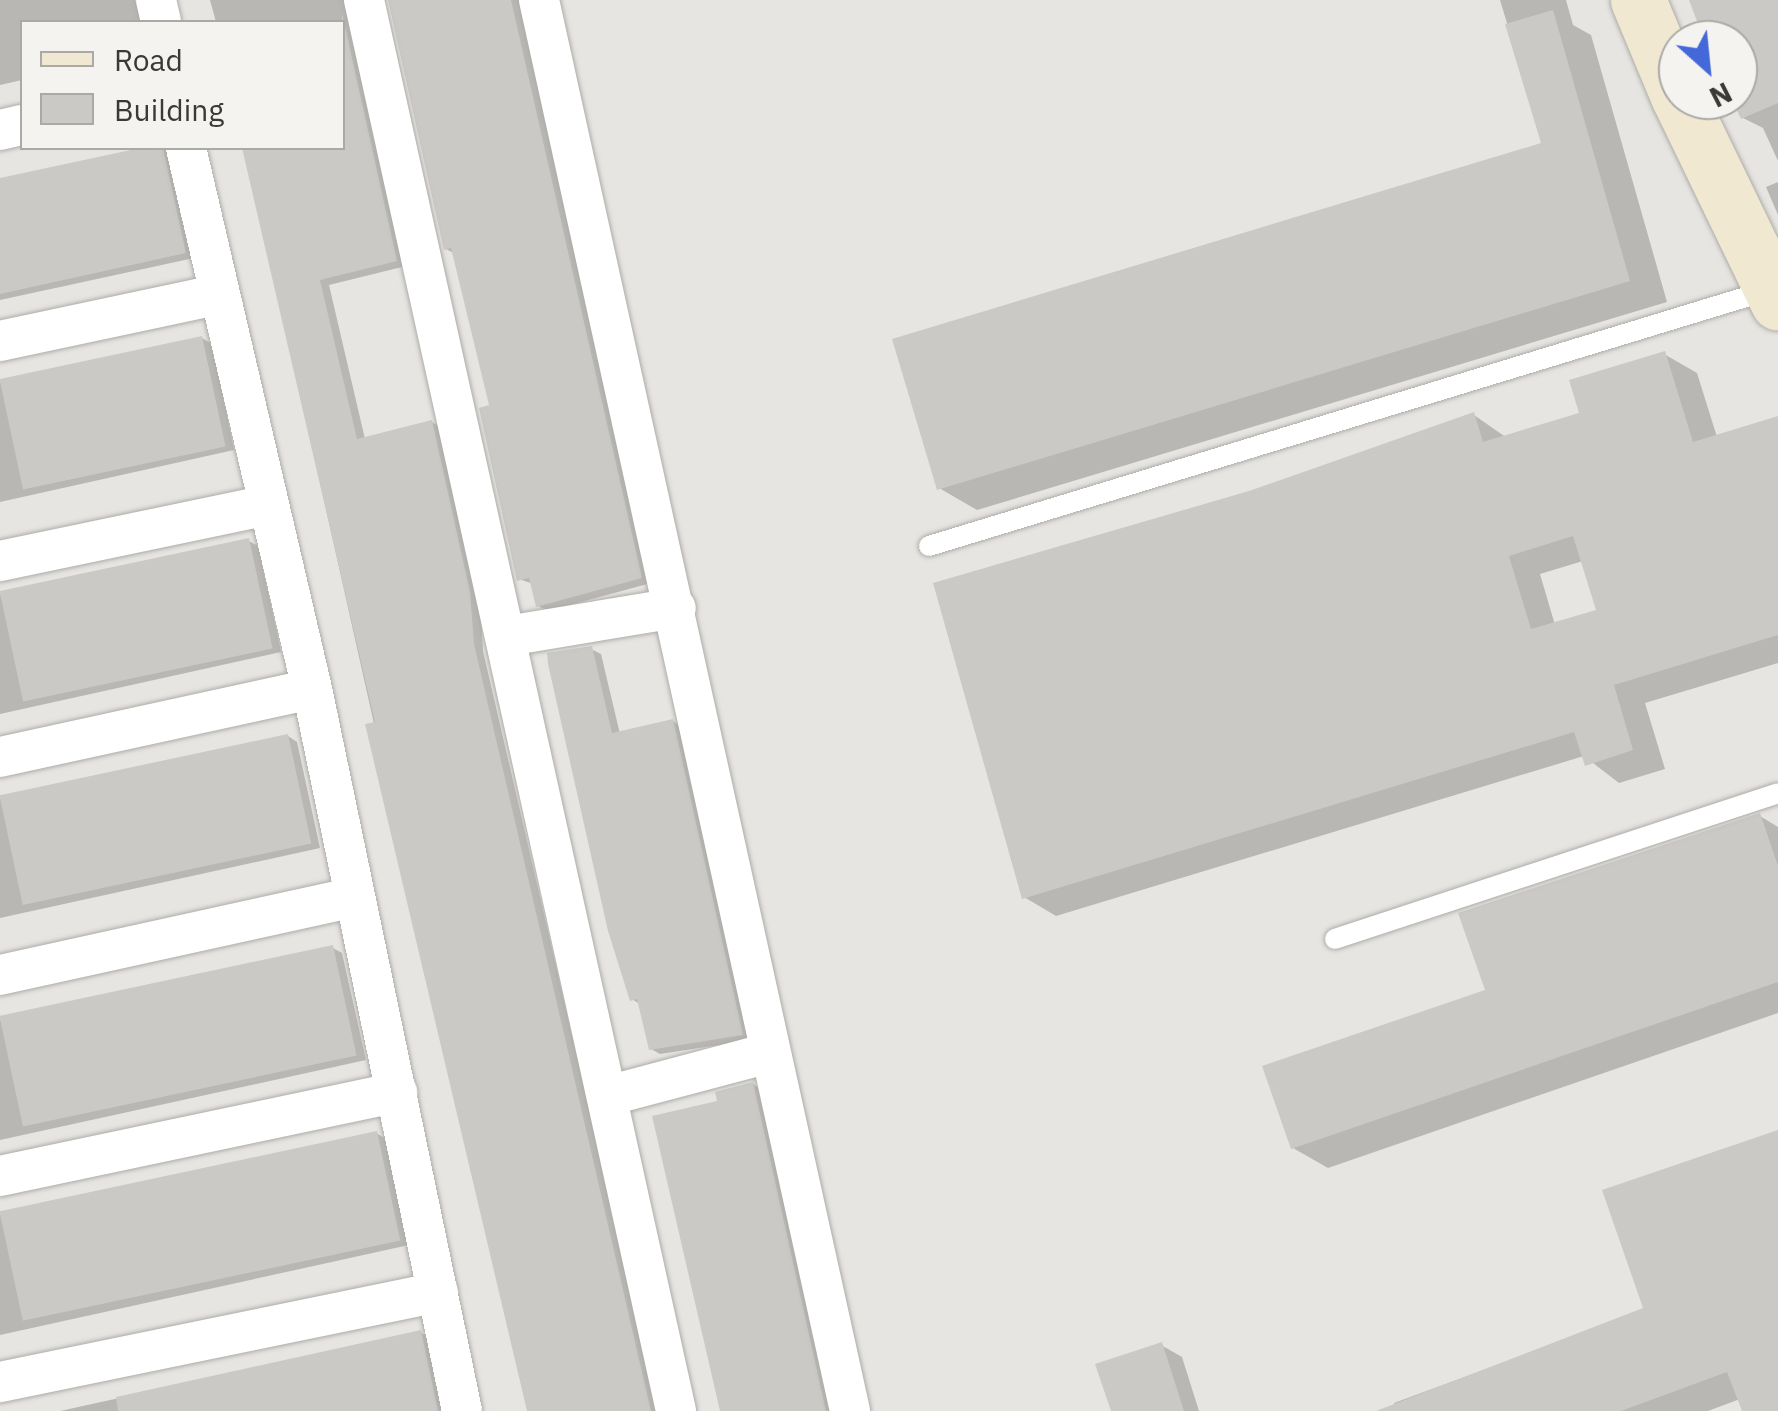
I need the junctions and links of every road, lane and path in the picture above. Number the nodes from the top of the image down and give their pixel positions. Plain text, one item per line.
1 (364, 0) edge
2 (540, 0) edge
3 (1638, 0) edge
4 (1658, 48) edge
5 (1690, 120) edge
6 (186, 150) edge
7 (217, 294) junction
8 (1774, 296) edge
9 (0, 341) edge
10 (267, 505) junction
11 (929, 546) dead end
12 (0, 561) edge
13 (676, 608) junction
14 (507, 636) junction
15 (312, 688) junction
16 (0, 757) edge
17 (1778, 793) edge
18 (356, 897) junction
19 (1335, 939) dead end
20 (0, 974) edge
21 (770, 1053) junction
22 (397, 1092) junction
23 (607, 1096) junction
24 (0, 1176) edge
25 (438, 1292) junction
26 (0, 1382) edge
27 (462, 1411) edge
28 (676, 1411) edge
29 (850, 1411) edge

1 - 14 street
2 - 13 street
3 - 4 main road
5 - 8 main road
6 - 7 street
7 - 9 street
7 - 10 street
8 - 11 lane
10 - 12 street
10 - 15 street
13 - 14 street
13 - 21 street
14 - 23 street
15 - 16 street
15 - 18 street
17 - 19 lane
18 - 20 street
18 - 22 street
21 - 23 street
21 - 29 street
22 - 24 street
22 - 25 street
23 - 28 street
25 - 26 street
25 - 27 street

